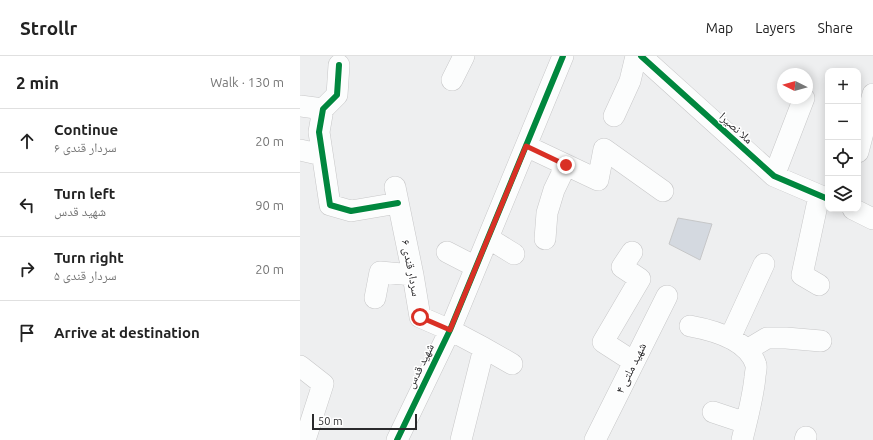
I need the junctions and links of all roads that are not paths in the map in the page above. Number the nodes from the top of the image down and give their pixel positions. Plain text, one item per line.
1 (464, 56) edge
2 (563, 56) edge
3 (636, 56) edge
4 (641, 56) edge
5 (339, 65) dead end
6 (452, 80) dead end
7 (873, 94) edge
8 (802, 104) edge
9 (300, 106) edge
10 (324, 109) junction
11 (614, 116) dead end
12 (861, 140) edge
13 (526, 146) junction
14 (300, 150) edge
15 (322, 155) junction
16 (566, 165) junction
17 (774, 176) junction
18 (663, 191) dead end
19 (824, 197) edge
20 (859, 212) edge
21 (873, 219) edge
22 (488, 238) junction
23 (545, 239) dead end
24 (447, 252) dead end
25 (632, 252) dead end
26 (514, 254) dead end
27 (764, 264) dead end
28 (476, 267) junction
29 (413, 275) junction
30 (819, 285) dead end
31 (667, 296) dead end
32 (375, 298) dead end
33 (690, 326) dead end
34 (450, 330) junction
35 (730, 338) junction
36 (821, 341) dead end
37 (484, 348) junction
38 (747, 350) junction
39 (634, 362) junction
40 (512, 364) dead end
41 (300, 366) edge
42 (713, 412) dead end
43 (744, 431) edge
44 (305, 440) edge
45 (397, 440) edge
46 (461, 440) edge
47 (595, 440) edge

1 - 6 street
2 - 13 street, شهید قدس
3 - 11 street
4 - 17 street, ملا نصیرا
5 - 10 street
7 - 12 street
8 - 17 street
9 - 10 street
10 - 15 street
13 - 16 street
13 - 22 street, شهید قدس
14 - 15 street
15 - 29 street, سردار قندی ۶
16 - 18 street
16 - 23 street
17 - 19 street, ملا نصیرا
19 - 30 street
20 - 21 street
22 - 26 street
22 - 28 street, شهید قدس
24 - 28 street
25 - 39 street
27 - 35 street
28 - 34 street, شهید قدس
29 - 32 street
29 - 34 street, سردار قندی ۶
31 - 39 street, شهید ملتی ۴
33 - 35 street
34 - 37 street
34 - 45 street, شهید قدس
35 - 38 street
36 - 38 street
37 - 40 street
37 - 46 street
38 - 43 street
39 - 47 street, شهید ملتی ۴
41 - 44 street
42 - 43 street

